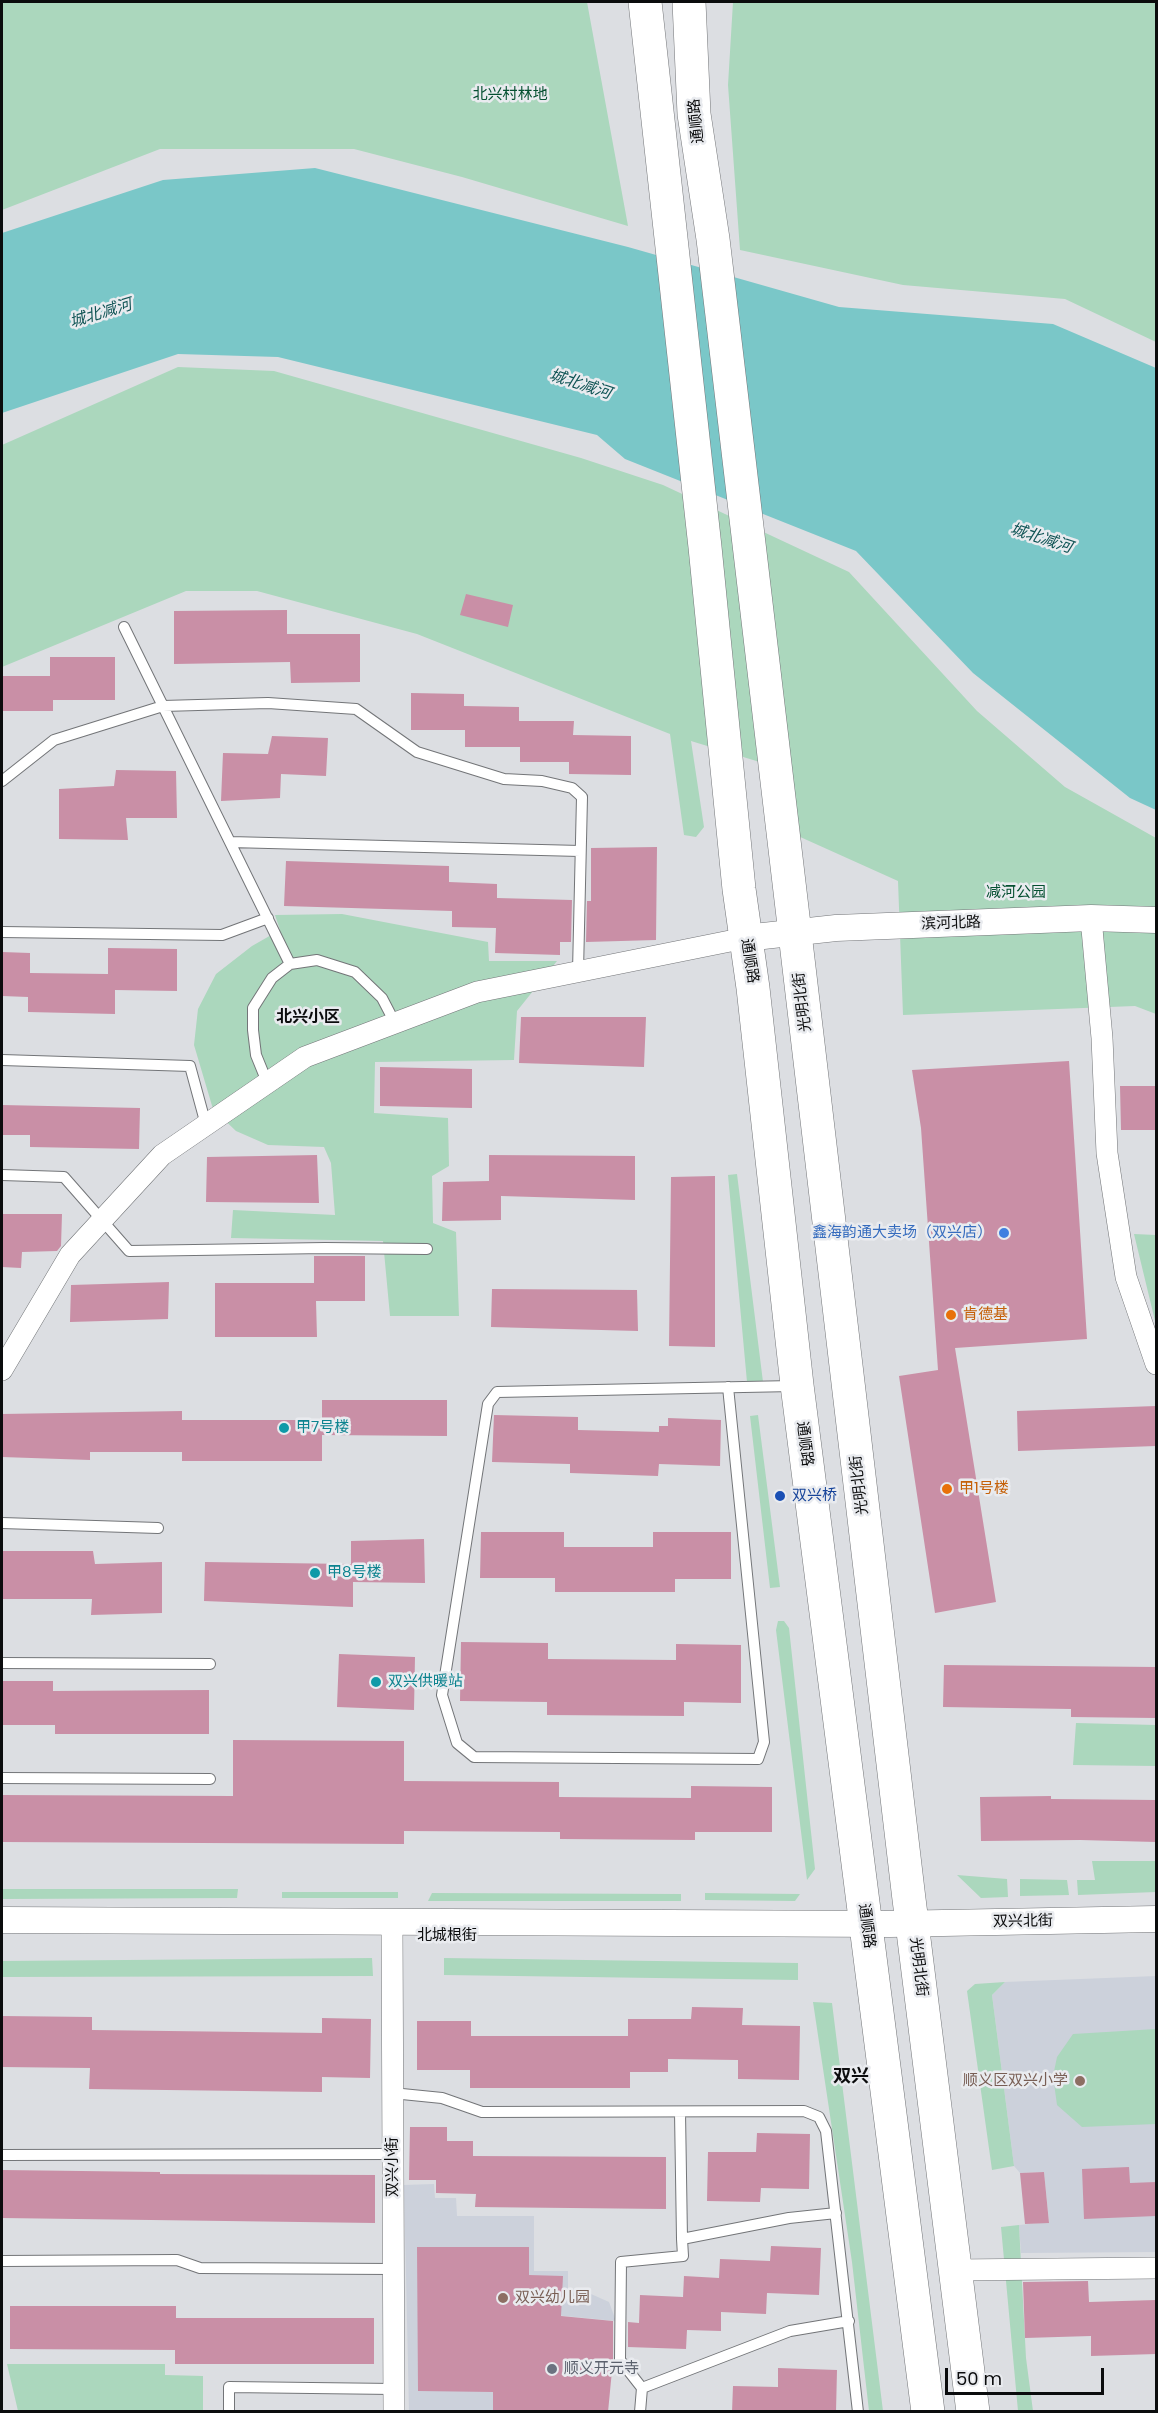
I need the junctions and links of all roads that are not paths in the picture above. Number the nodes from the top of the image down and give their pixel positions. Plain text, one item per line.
1 (645, 2) edge
2 (689, 2) edge
3 (752, 558) joint
4 (124, 627) dead end
5 (163, 706) junction
6 (2, 781) edge
7 (230, 842) junction
8 (580, 851) junction
9 (268, 918) junction
10 (1091, 918) junction
11 (1156, 920) edge
12 (2, 932) edge
13 (795, 933) junction
14 (745, 938) junction
15 (290, 964) junction
16 (578, 971) junction
17 (395, 1023) junction
18 (2, 1060) edge
19 (267, 1082) junction
20 (206, 1125) junction
21 (2, 1175) edge
22 (102, 1220) junction
23 (427, 1249) dead end
24 (1156, 1364) edge
25 (2, 1370) edge
26 (797, 1386) junction
27 (728, 1387) junction
28 (2, 1524) edge
29 (158, 1528) dead end
30 (2, 1663) edge
31 (210, 1664) dead end
32 (2, 1778) edge
33 (210, 1779) dead end
34 (1156, 1919) edge
35 (2, 1920) edge
36 (391, 1929) junction
37 (890, 1932) junction
38 (2, 1934) edge
39 (1156, 1935) edge
40 (392, 2093) junction
41 (680, 2112) junction
42 (392, 2154) junction
43 (2, 2155) edge
44 (836, 2213) junction
45 (682, 2239) junction
46 (2, 2261) edge
47 (1156, 2268) edge
48 (393, 2269) junction
49 (955, 2270) junction
50 (849, 2321) junction
51 (642, 2388) junction
52 (394, 2390) junction
53 (229, 2412) edge
54 (394, 2412) edge
55 (640, 2412) edge
56 (858, 2412) edge
57 (928, 2412) edge
58 (973, 2412) edge

1 - 14 main road, 通顺路
2 - 3 main road, 通顺路
3 - 13 main road, 光明北街
4 - 5 lane
5 - 6 lane
5 - 7 lane
5 - 8 lane
7 - 8 lane
7 - 9 lane
8 - 16 lane
9 - 12 lane
9 - 15 lane
10 - 11 street, 滨河北路
10 - 13 street, 滨河北路
10 - 24 street
13 - 14 street, 滨河北路
13 - 37 main road, 光明北街
14 - 16 street
14 - 26 main road, 通顺路
15 - 17 lane
15 - 19 lane
16 - 17 street
17 - 19 street
18 - 20 lane
19 - 20 street
20 - 22 street
21 - 22 lane
22 - 23 lane
22 - 25 street
26 - 27 lane
26 - 37 main road, 通顺路
27 - 27 lane
28 - 29 lane
30 - 31 lane
32 - 33 lane
34 - 37 street, 双兴北街
35 - 36 street, 北城根街
36 - 37 street, 北城根街
36 - 38 street, 北城根街
36 - 40 street, 双兴小街
37 - 39 street, 双兴北街
37 - 49 main road, 光明北街
37 - 57 main road, 通顺路
40 - 41 lane
40 - 42 street, 双兴小街
41 - 44 lane
41 - 45 lane
42 - 43 lane
42 - 48 street, 双兴小街
44 - 45 lane
44 - 50 lane
45 - 51 lane
46 - 48 lane
47 - 49 street
48 - 52 street, 双兴小街
49 - 58 main road, 光明北街
50 - 51 lane
50 - 56 lane
51 - 55 lane
52 - 53 lane
52 - 54 street, 双兴小街

